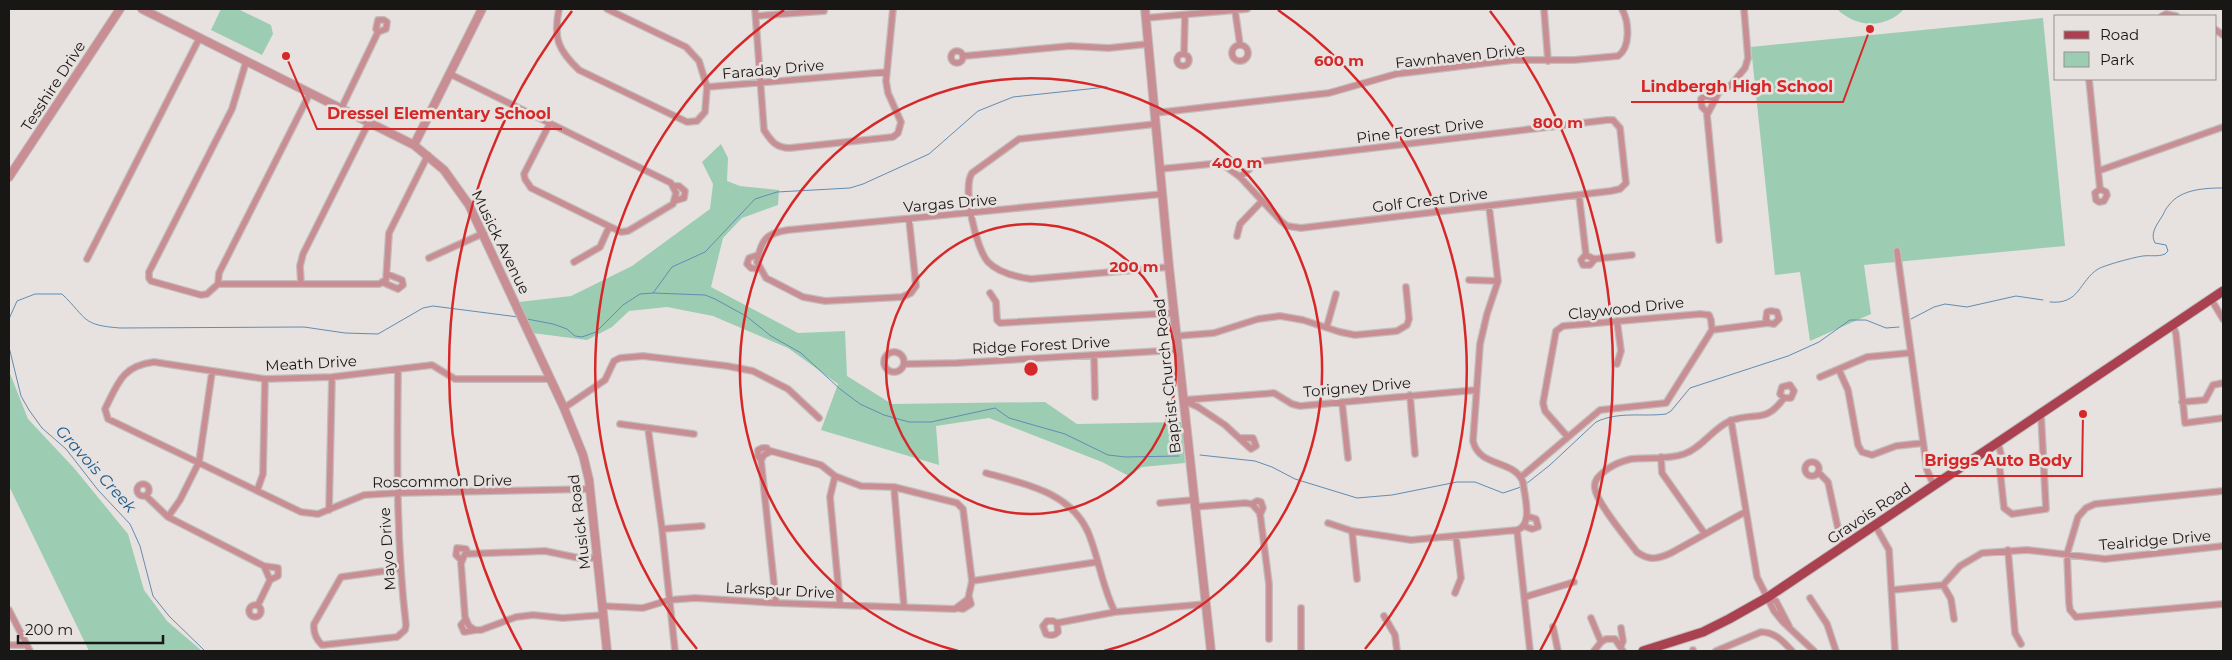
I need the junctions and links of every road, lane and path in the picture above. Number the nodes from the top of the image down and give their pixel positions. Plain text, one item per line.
1 (120, 9) edge
2 (142, 9) edge
3 (482, 9) edge
4 (559, 9) edge
5 (607, 9) edge
6 (755, 9) edge
7 (894, 9) edge
8 (1144, 9) edge
9 (1247, 9) edge
10 (1544, 9) edge
11 (1622, 9) edge
12 (1744, 9) edge
13 (1235, 10) edge
14 (824, 11) dead end
15 (1185, 15) junction
16 (756, 16) junction
17 (1146, 18) junction
18 (378, 32) dead end
19 (200, 38) junction
20 (1148, 44) junction
21 (1240, 45) dead end
22 (1184, 54) dead end
23 (964, 56) dead end
24 (1548, 61) junction
25 (246, 62) junction
26 (886, 72) junction
27 (450, 74) junction
28 (2089, 80) edge
29 (760, 84) junction
30 (706, 87) junction
31 (310, 93) junction
32 (1715, 98) junction
33 (341, 109) junction
34 (1707, 112) junction
35 (1155, 113) junction
36 (369, 122) junction
37 (550, 123) junction
38 (1156, 124) junction
39 (2223, 127) edge
40 (414, 145) junction
41 (428, 155) junction
42 (1160, 169) junction
43 (2098, 171) junction
44 (1240, 177) junction
45 (9, 178) edge
46 (673, 186) junction
47 (2100, 189) dead end
48 (1611, 191) joint
49 (1163, 194) junction
50 (1578, 195) junction
51 (674, 201) junction
52 (1262, 201) junction
53 (1489, 206) junction
54 (971, 213) junction
55 (909, 219) junction
56 (609, 227) junction
57 (484, 234) junction
58 (1237, 236) dead end
59 (1719, 240) dead end
60 (1897, 251) dead end
61 (1586, 254) junction
62 (758, 255) junction
63 (1632, 255) dead end
64 (429, 258) dead end
65 (87, 259) dead end
66 (1595, 259) junction
67 (574, 262) dead end
68 (1169, 267) junction
69 (760, 269) junction
70 (1469, 280) dead end
71 (1498, 282) junction
72 (218, 284) junction
73 (301, 284) junction
74 (1406, 287) dead end
75 (2223, 291) edge
76 (990, 293) dead end
77 (1336, 294) dead end
78 (2211, 299) junction
79 (520, 313) joint
80 (1174, 313) junction
81 (2223, 319) edge
82 (1616, 321) junction
83 (1768, 323) dead end
84 (2173, 324) junction
85 (1327, 326) junction
86 (1712, 330) junction
87 (1177, 336) junction
88 (1178, 350) junction
89 (1909, 353) junction
90 (1094, 355) junction
91 (904, 364) dead end
92 (1617, 364) dead end
93 (398, 370) junction
94 (1839, 370) junction
95 (212, 372) junction
96 (332, 377) junction
97 (1820, 377) dead end
98 (551, 378) junction
99 (265, 379) junction
100 (2223, 383) edge
101 (1476, 390) junction
102 (1410, 395) junction
103 (1094, 397) dead end
104 (1784, 398) dead end
105 (1183, 400) junction
106 (1342, 402) junction
107 (2182, 402) junction
108 (564, 408) junction
109 (2040, 414) junction
110 (819, 418) dead end
111 (2223, 418) edge
112 (108, 419) joint
113 (1730, 420) junction
114 (620, 424) dead end
115 (648, 428) junction
116 (694, 434) dead end
117 (1567, 436) junction
118 (1240, 438) dead end
119 (1923, 443) junction
120 (1998, 443) junction
121 (1415, 454) dead end
122 (1661, 457) junction
123 (1348, 458) dead end
124 (199, 462) junction
125 (1818, 472) dead end
126 (986, 473) dead end
127 (835, 476) junction
128 (1522, 480) junction
129 (894, 486) junction
130 (1934, 486) junction
131 (590, 489) junction
132 (257, 491) junction
133 (2223, 491) edge
134 (397, 493) junction
135 (146, 496) dead end
136 (1160, 502) dead end
137 (1194, 503) junction
138 (329, 510) junction
139 (1745, 512) junction
140 (1527, 516) junction
141 (168, 517) junction
142 (1328, 524) dead end
143 (1875, 525) junction
144 (702, 526) dead end
145 (1524, 526) junction
146 (662, 530) junction
147 (1517, 530) junction
148 (1352, 531) junction
149 (1705, 534) junction
150 (1456, 537) junction
151 (2223, 546) edge
152 (1842, 548) junction
153 (2008, 550) junction
154 (468, 553) junction
155 (2067, 554) junction
156 (598, 558) junction
157 (462, 561) junction
158 (1096, 562) junction
159 (264, 566) junction
160 (399, 569) junction
161 (1357, 579) dead end
162 (270, 580) junction
163 (972, 581) junction
164 (1574, 582) dead end
165 (1943, 585) junction
166 (1892, 590) junction
167 (1456, 594) dead end
168 (1525, 597) junction
169 (1768, 597) junction
170 (1810, 598) dead end
171 (669, 600) junction
172 (776, 603) junction
173 (1206, 604) junction
174 (2223, 604) edge
175 (258, 605) dead end
176 (840, 605) junction
177 (904, 607) junction
178 (1301, 608) dead end
179 (9, 610) edge
180 (603, 611) junction
181 (1115, 612) junction
182 (1384, 616) dead end
183 (1591, 618) dead end
184 (1954, 618) dead end
185 (466, 619) junction
186 (1057, 623) dead end
187 (1553, 627) dead end
188 (1621, 628) dead end
189 (476, 630) junction
190 (1793, 632) junction
191 (1269, 639) dead end
192 (1784, 641) junction
193 (1601, 642) junction
194 (2021, 644) dead end
195 (9, 645) edge
196 (26, 645) junction
197 (1622, 648) edge
198 (30, 651) edge
199 (607, 651) edge
200 (674, 651) edge
201 (1211, 651) edge
202 (1301, 651) edge
203 (1397, 651) edge
204 (1530, 651) edge
205 (1558, 651) edge
206 (1594, 651) edge
207 (1643, 651) edge
208 (1716, 651) edge
209 (1792, 651) edge
210 (1814, 651) edge
211 (1836, 651) edge
212 (1895, 651) edge

1 - 45 street, Tesshire Drive
2 - 19 street, Musick Avenue
3 - 27 street
4 - 30 street
5 - 30 street, Faraday Drive
6 - 16 street
7 - 26 street
8 - 17 street, Baptist Church Road
9 - 13 street
10 - 24 street
11 - 24 street, Fawnhaven Drive
12 - 32 street
13 - 15 street
13 - 21 street
14 - 16 street
15 - 17 street
15 - 22 street
16 - 29 street
17 - 20 street, Baptist Church Road
18 - 33 street
19 - 25 street, Musick Avenue
19 - 65 street
20 - 23 street
20 - 35 street, Baptist Church Road
24 - 35 street, Fawnhaven Drive
25 - 31 street, Musick Avenue
25 - 72 street
26 - 29 street, Faraday Drive
26 - 29 street
27 - 37 street
27 - 40 street
28 - 43 street
29 - 30 street, Faraday Drive
31 - 33 street, Musick Avenue
31 - 72 street
32 - 34 street
32 - 34 street
33 - 36 street, Musick Avenue
34 - 59 street
35 - 38 street, Baptist Church Road
36 - 40 street, Musick Avenue
36 - 73 street
37 - 46 street
37 - 56 street
38 - 42 street, Baptist Church Road
38 - 54 street
39 - 43 street
40 - 41 street, Musick Avenue
41 - 57 street, Musick Avenue
41 - 73 street
42 - 44 street, Golf Crest Drive
42 - 49 street, Baptist Church Road
43 - 47 street
44 - 48 street, Pine Forest Drive
44 - 52 street, Golf Crest Drive
46 - 51 street
46 - 51 street
48 - 50 street, Golf Crest Drive
49 - 54 street, Vargas Drive
49 - 68 street, Baptist Church Road
50 - 53 street, Golf Crest Drive
50 - 61 street
51 - 56 street
52 - 53 street, Golf Crest Drive
52 - 58 street
53 - 71 street
54 - 55 street, Vargas Drive
54 - 68 street
55 - 62 street, Vargas Drive
55 - 69 street
56 - 67 street
57 - 64 street
57 - 79 street, Musick Avenue
60 - 89 street
61 - 66 street
61 - 66 street
62 - 69 street, Vargas Drive
62 - 69 street
63 - 66 street
68 - 80 street, Baptist Church Road
70 - 71 street
71 - 101 street
72 - 73 street
74 - 85 street
75 - 78 main road, Gravois Road
76 - 80 street
77 - 85 street
78 - 81 street
78 - 84 main road, Gravois Road
79 - 98 street, Musick Road
80 - 87 street, Baptist Church Road
82 - 86 street, Claywood Drive
82 - 92 street
82 - 117 street, Claywood Drive
83 - 86 street
84 - 107 street
84 - 109 main road, Gravois Road
85 - 87 street
86 - 117 street
87 - 88 street, Baptist Church Road
88 - 90 street, Ridge Forest Drive
88 - 105 street, Baptist Church Road
89 - 94 street
89 - 119 street
90 - 91 street, Ridge Forest Drive
90 - 103 street
93 - 96 street, Meath Drive
93 - 98 street, Meath Drive
93 - 134 street, Mayo Drive
94 - 97 street
94 - 119 street
95 - 99 street, Meath Drive
95 - 112 street, Meath Drive
95 - 124 street
96 - 99 street, Meath Drive
96 - 138 street
98 - 108 street, Musick Road
99 - 132 street
100 - 107 street
101 - 102 street, Torigney Drive
101 - 128 street
102 - 106 street, Torigney Drive
102 - 121 street
104 - 113 street
105 - 106 street, Torigney Drive
105 - 118 street
105 - 137 street, Baptist Church Road
106 - 123 street
107 - 111 street
108 - 110 street
108 - 131 street, Musick Road
109 - 120 main road, Gravois Road
109 - 120 street
112 - 124 street, Roscommon Drive
113 - 122 street
113 - 139 street
114 - 115 street
115 - 116 street
115 - 146 street
117 - 128 street
119 - 130 street
120 - 130 main road, Gravois Road
122 - 149 street
122 - 149 street
124 - 132 street, Roscommon Drive
124 - 141 street
125 - 152 street
126 - 158 street
127 - 129 street
127 - 172 street
127 - 176 street
128 - 140 street
129 - 163 street, Larkspur Drive
129 - 177 street
130 - 143 main road, Gravois Road
131 - 134 street, Roscommon Drive
131 - 156 street, Musick Road
132 - 138 street, Roscommon Drive
133 - 155 street
134 - 138 street, Roscommon Drive
134 - 160 street, Mayo Drive
135 - 141 street
136 - 137 street
137 - 173 street, Baptist Church Road
137 - 191 street
139 - 149 street
139 - 169 street
140 - 145 street
140 - 145 street
141 - 159 street
142 - 148 street
143 - 152 main road, Gravois Road
143 - 166 street
144 - 146 street
145 - 147 street
146 - 171 street
147 - 150 street
147 - 168 street
148 - 150 street
148 - 161 street
150 - 167 street
151 - 155 street, Tealridge Drive
152 - 169 main road, Gravois Road
153 - 155 street, Tealridge Drive
153 - 165 street, Tealridge Drive
153 - 194 street
154 - 156 street
154 - 157 street
154 - 157 street
155 - 174 street
156 - 180 street, Musick Road
157 - 185 street
158 - 163 street
158 - 181 street
159 - 162 street
159 - 162 street
160 - 160 street, Mayo Drive
162 - 175 street
163 - 177 street, Larkspur Drive
164 - 168 street
165 - 166 street
165 - 184 street
166 - 212 street
168 - 204 street
169 - 190 street
169 - 207 main road, Gravois Road
170 - 211 street
171 - 172 street, Larkspur Drive
171 - 180 street, Larkspur Drive
171 - 200 street
172 - 176 street, Larkspur Drive
173 - 181 street
173 - 201 street, Baptist Church Road
176 - 177 street, Larkspur Drive
178 - 202 street
179 - 196 street
180 - 189 street, Larkspur Drive
180 - 199 street, Musick Road
181 - 186 street
182 - 203 street
183 - 193 street
185 - 189 street
185 - 189 street
187 - 205 street
188 - 197 street
190 - 192 street
190 - 210 street
192 - 208 street
192 - 209 street
193 - 197 street
193 - 206 street
195 - 196 street
196 - 198 street

